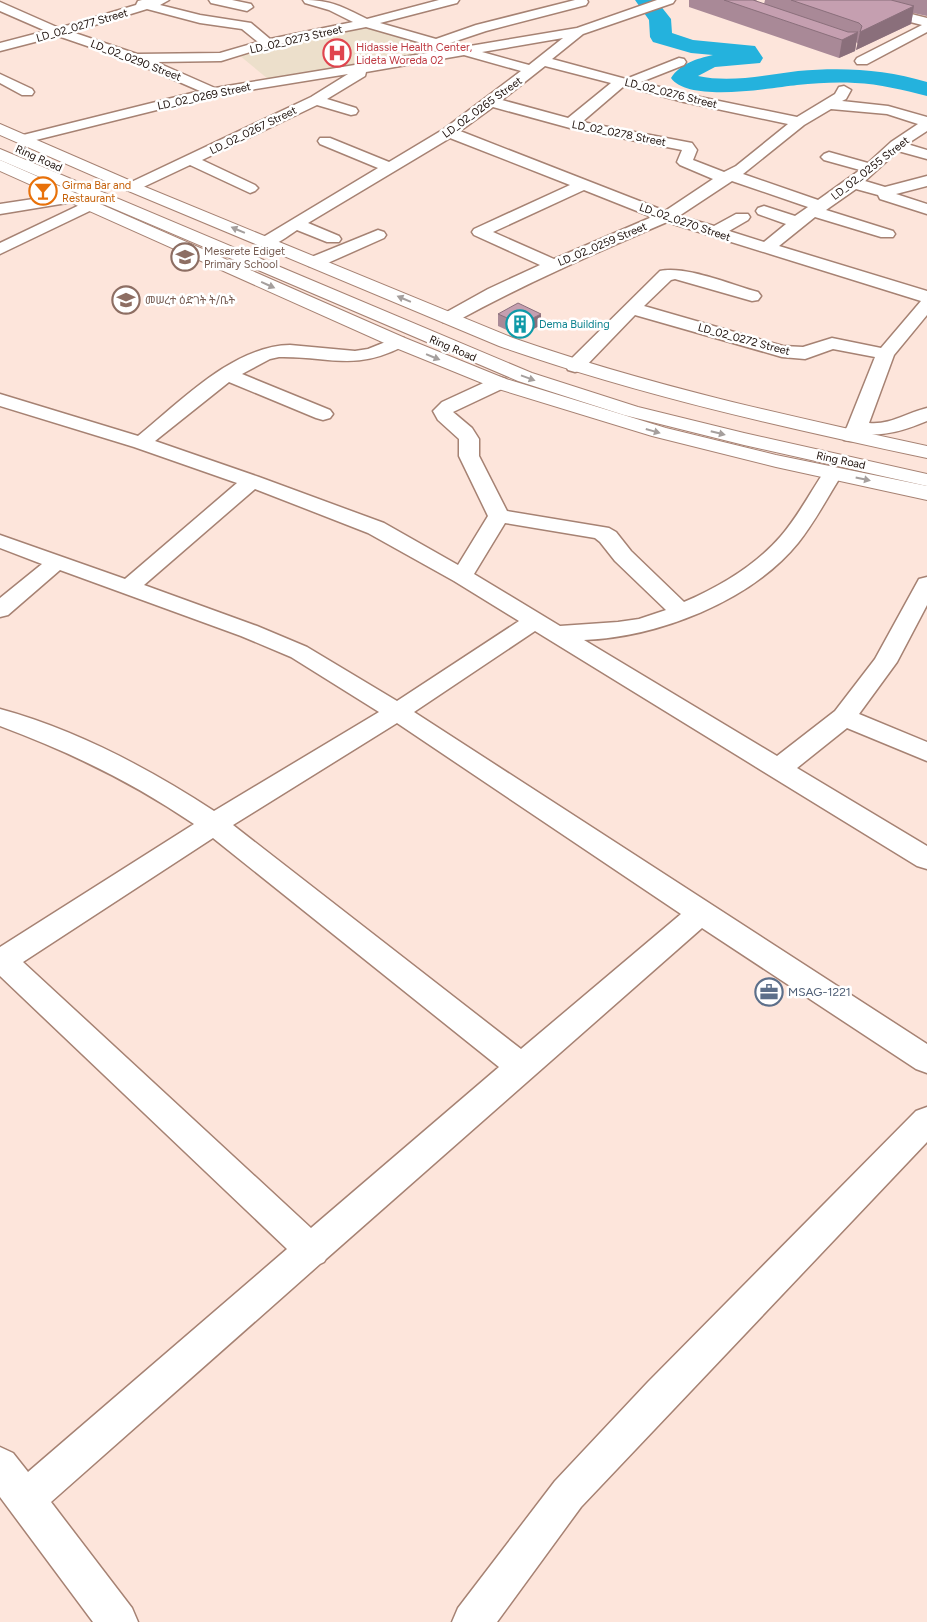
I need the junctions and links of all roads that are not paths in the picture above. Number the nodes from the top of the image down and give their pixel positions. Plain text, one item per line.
1 (130, 0) edge
2 (162, 0) edge
3 (215, 0) edge
4 (309, 0) edge
5 (408, 0) edge
6 (454, 0) edge
7 (841, 0) edge
8 (578, 1) edge
9 (667, 1) edge
10 (862, 5) junction
11 (0, 6) edge
12 (147, 6) junction
13 (247, 7) dead end
14 (426, 8) junction
15 (631, 12) junction
16 (846, 13) edge
17 (366, 23) junction
18 (925, 28) edge
19 (58, 32) junction
20 (268, 43) junction
21 (435, 44) junction
22 (0, 47) edge
23 (580, 50) junction
24 (463, 51) junction
25 (364, 53) dead end
26 (136, 58) junction
27 (862, 60) dead end
28 (679, 62) dead end
29 (386, 64) junction
30 (538, 66) junction
31 (369, 68) junction
32 (323, 75) junction
33 (410, 75) dead end
34 (0, 78) edge
35 (624, 82) junction
36 (343, 85) junction
37 (6, 87) edge
38 (844, 90) dead end
39 (27, 92) dead end
40 (213, 92) junction
41 (316, 100) junction
42 (491, 102) junction
43 (827, 104) junction
44 (351, 111) dead end
45 (925, 119) edge
46 (799, 122) junction
47 (570, 124) junction
48 (0, 128) edge
49 (449, 132) junction
50 (24, 139) junction
51 (0, 141) edge
52 (325, 141) dead end
53 (896, 145) junction
54 (0, 154) edge
55 (927, 155) edge
56 (829, 157) dead end
57 (191, 160) junction
58 (0, 165) edge
59 (389, 167) junction
60 (870, 168) junction
61 (727, 176) junction
62 (927, 181) edge
63 (854, 183) junction
64 (582, 185) junction
65 (132, 187) junction
66 (250, 188) dead end
67 (884, 192) junction
68 (525, 196) dead end
69 (81, 202) junction
70 (541, 204) junction
71 (817, 208) junction
72 (0, 209) edge
73 (927, 209) edge
74 (764, 210) dead end
75 (666, 217) junction
76 (742, 217) dead end
77 (797, 222) junction
78 (295, 224) junction
79 (714, 233) junction
80 (886, 234) dead end
81 (378, 235) dead end
82 (333, 239) dead end
83 (266, 242) junction
84 (2, 247) edge
85 (766, 249) junction
86 (316, 262) junction
87 (554, 265) junction
88 (752, 296) dead end
89 (927, 297) edge
90 (927, 304) edge
91 (632, 309) junction
92 (449, 318) junction
93 (398, 342) junction
94 (885, 354) junction
95 (575, 366) junction
96 (228, 375) junction
97 (499, 383) junction
98 (6, 408) edge
99 (323, 414) dead end
100 (927, 414) edge
101 (854, 432) junction
102 (141, 443) junction
103 (927, 452) edge
104 (927, 465) edge
105 (832, 473) junction
106 (927, 480) edge
107 (252, 481) junction
108 (927, 493) edge
109 (500, 516) junction
110 (0, 541) edge
111 (58, 561) junction
112 (462, 576) junction
113 (927, 584) edge
114 (129, 588) junction
115 (0, 610) edge
116 (681, 612) junction
117 (545, 627) junction
118 (397, 712) junction
119 (0, 718) edge
120 (844, 718) junction
121 (927, 752) edge
122 (778, 768) junction
123 (214, 824) junction
124 (927, 860) edge
125 (701, 913) junction
126 (1, 960) edge
127 (927, 1060) edge
128 (521, 1067) junction
129 (927, 1121) edge
130 (312, 1251) junction
131 (0, 1466) edge
132 (25, 1499) junction
133 (118, 1622) edge
134 (472, 1622) edge

1 - 12 street
2 - 12 street, LD_02_0277 Street
3 - 13 street
4 - 17 street, LD_02_0276 Street
5 - 14 street
6 - 14 street, LD_02_0273 Street
7 - 10 street
8 - 15 street
8 - 21 street
9 - 15 street, LD_02_0269 Street
10 - 16 street
10 - 18 street
11 - 19 street, LD_02_0290 Street
12 - 19 street, LD_02_0277 Street
12 - 20 street
14 - 17 street, LD_02_0273 Street
15 - 23 street, LD_02_0269 Street
17 - 20 street, LD_02_0273 Street
17 - 21 street, LD_02_0276 Street
18 - 27 street
19 - 22 street, LD_02_0277 Street
19 - 26 street, LD_02_0290 Street
20 - 26 street, LD_02_0273 Street
21 - 24 street, LD_02_0276 Street
23 - 24 street, LD_02_0269 Street
23 - 30 street, LD_02_0265 Street
23 - 30 street, LD_02_0276 Street
23 - 35 street, LD_02_0276 Street
24 - 29 street, LD_02_0269 Street
24 - 30 street, LD_02_0276 Street
25 - 29 street
26 - 40 street, LD_02_0290 Street
28 - 35 street
29 - 31 street, LD_02_0269 Street
29 - 33 street
30 - 42 street, LD_02_0265 Street
31 - 32 street, LD_02_0269 Street
31 - 36 street, LD_02_0267 Street
32 - 36 street
32 - 40 street, LD_02_0269 Street
34 - 37 street
35 - 46 street, LD_02_0276 Street
35 - 47 street
36 - 41 street, LD_02_0267 Street
37 - 39 street
38 - 43 street, LD_02_0259 Street
40 - 50 street, LD_02_0269 Street
41 - 44 street
41 - 57 street, LD_02_0267 Street
42 - 47 street, LD_02_0278 Street
42 - 49 street, LD_02_0265 Street
43 - 45 street
43 - 46 street, LD_02_0259 Street
45 - 53 street, LD_02_0255 Street
46 - 61 street, LD_02_0259 Street
47 - 61 street, LD_02_0278 Street
48 - 50 main road
49 - 59 street, LD_02_0265 Street
49 - 64 street, LD_02_0270 Street
50 - 65 main road
51 - 104 main road, Ring Road
52 - 59 street
53 - 55 street
53 - 60 street, LD_02_0255 Street
54 -> 106 main road, Ring Road
56 - 60 street
57 - 65 street, LD_02_0267 Street
57 - 66 street, LD_02_0267 Street
58 - 69 main road
59 - 78 street, LD_02_0265 Street
60 - 63 street, LD_02_0255 Street
61 - 71 street, LD_02_0278 Street
61 - 75 street, LD_02_0259 Street
62 - 67 street
63 - 67 street
63 - 71 street, LD_02_0255 Street
64 - 70 street
64 - 75 street, LD_02_0270 Street
83 -> 65 main road
67 - 73 street
68 - 70 street
69 - 72 street
69 - 84 street
69 -> 93 main road
70 - 87 street
71 - 77 street, LD_02_0255 Street
71 - 80 street, LD_02_0278 Street
74 - 77 street
75 - 79 street, LD_02_0270 Street
75 - 87 street, LD_02_0259 Street
76 - 79 street
77 - 85 street, LD_02_0255 Street
78 - 82 street
78 - 83 street, LD_02_0265 Street
79 - 85 street, LD_02_0270 Street
81 - 86 street
83 - 86 main road
85 - 89 street, LD_02_0270 Street
92 -> 86 main road
87 - 92 street, LD_02_0259 Street
88 - 91 street
90 - 94 street
91 - 94 street, LD_02_0272 Street
91 - 95 street
92 - 95 main road
93 - 96 street
93 -> 97 main road
94 - 101 street
95 - 101 main road
96 - 99 street
96 - 102 street
97 -> 105 main road
97 - 109 street
98 - 102 street
100 - 101 street
101 - 103 main road
102 - 107 street
105 -> 108 main road
105 - 116 street
107 - 112 street
107 - 114 street
109 - 112 street
109 - 116 street
110 - 111 street
111 - 114 street
111 - 115 street
112 - 117 street
113 - 120 street
114 - 118 street
116 - 117 street
117 - 118 street
117 - 122 street
118 - 123 street
118 - 125 street
119 - 123 street
120 - 121 street
120 - 122 street
122 - 124 street
123 - 126 street
123 - 128 street
125 - 127 street
125 - 128 street
126 - 130 street
128 - 130 street
129 - 134 street
130 - 132 street
131 - 132 street
132 - 133 street

